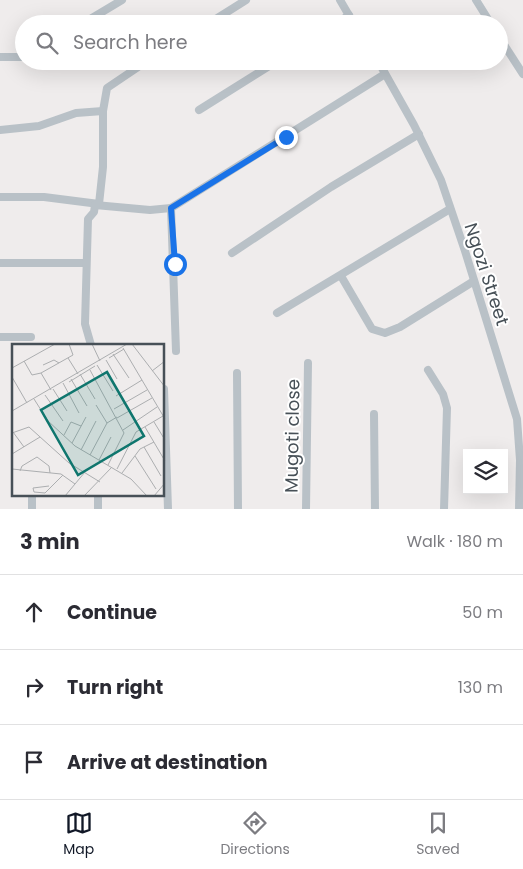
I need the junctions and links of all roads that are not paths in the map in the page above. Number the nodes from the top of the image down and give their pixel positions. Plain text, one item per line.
1 (122, 0) edge
2 (246, 0) edge
3 (340, 0) edge
4 (476, 0) edge
5 (97, 15) edge
6 (222, 15) edge
7 (349, 15) edge
8 (485, 15) edge
9 (508, 50) edge
10 (0, 57) edge
11 (15, 57) edge
12 (133, 70) edge
13 (263, 70) edge
14 (383, 70) edge
15 (385, 74) junction
16 (523, 74) edge
17 (199, 110) dead end
18 (103, 111) junction
19 (0, 130) edge
20 (419, 134) junction
21 (0, 197) edge
22 (97, 205) junction
23 (171, 208) junction
24 (450, 209) junction
25 (232, 253) dead end
26 (0, 263) edge
27 (86, 263) junction
28 (340, 276) junction
29 (474, 281) junction
30 (277, 313) dead end
31 (0, 337) edge
32 (30, 337) dead end
33 (91, 344) edge
34 (176, 351) dead end
35 (308, 363) dead end
36 (428, 370) dead end
37 (237, 373) dead end
38 (374, 414) dead end
39 (165, 419) edge
40 (168, 509) edge
41 (238, 509) edge
42 (306, 509) edge
43 (375, 509) edge
44 (444, 509) edge
45 (520, 509) edge

1 - 5 street
2 - 6 street
3 - 7 street
4 - 8 street
9 - 16 street
10 - 11 street
12 - 18 street
13 - 17 street
14 - 15 street, Ngozi Street
15 - 20 street, Ngozi Street
15 - 23 street
18 - 19 street
18 - 22 street
20 - 24 street, Ngozi Street
20 - 25 street
21 - 22 street
22 - 23 street
22 - 27 street
23 - 34 street
24 - 28 street
24 - 29 street, Ngozi Street
26 - 27 street
27 - 33 street
28 - 29 street
28 - 30 street
29 - 45 street, Ngozi Street
31 - 32 street
35 - 42 street, Mugoti close
36 - 44 street
37 - 41 street
38 - 43 street
39 - 40 street

